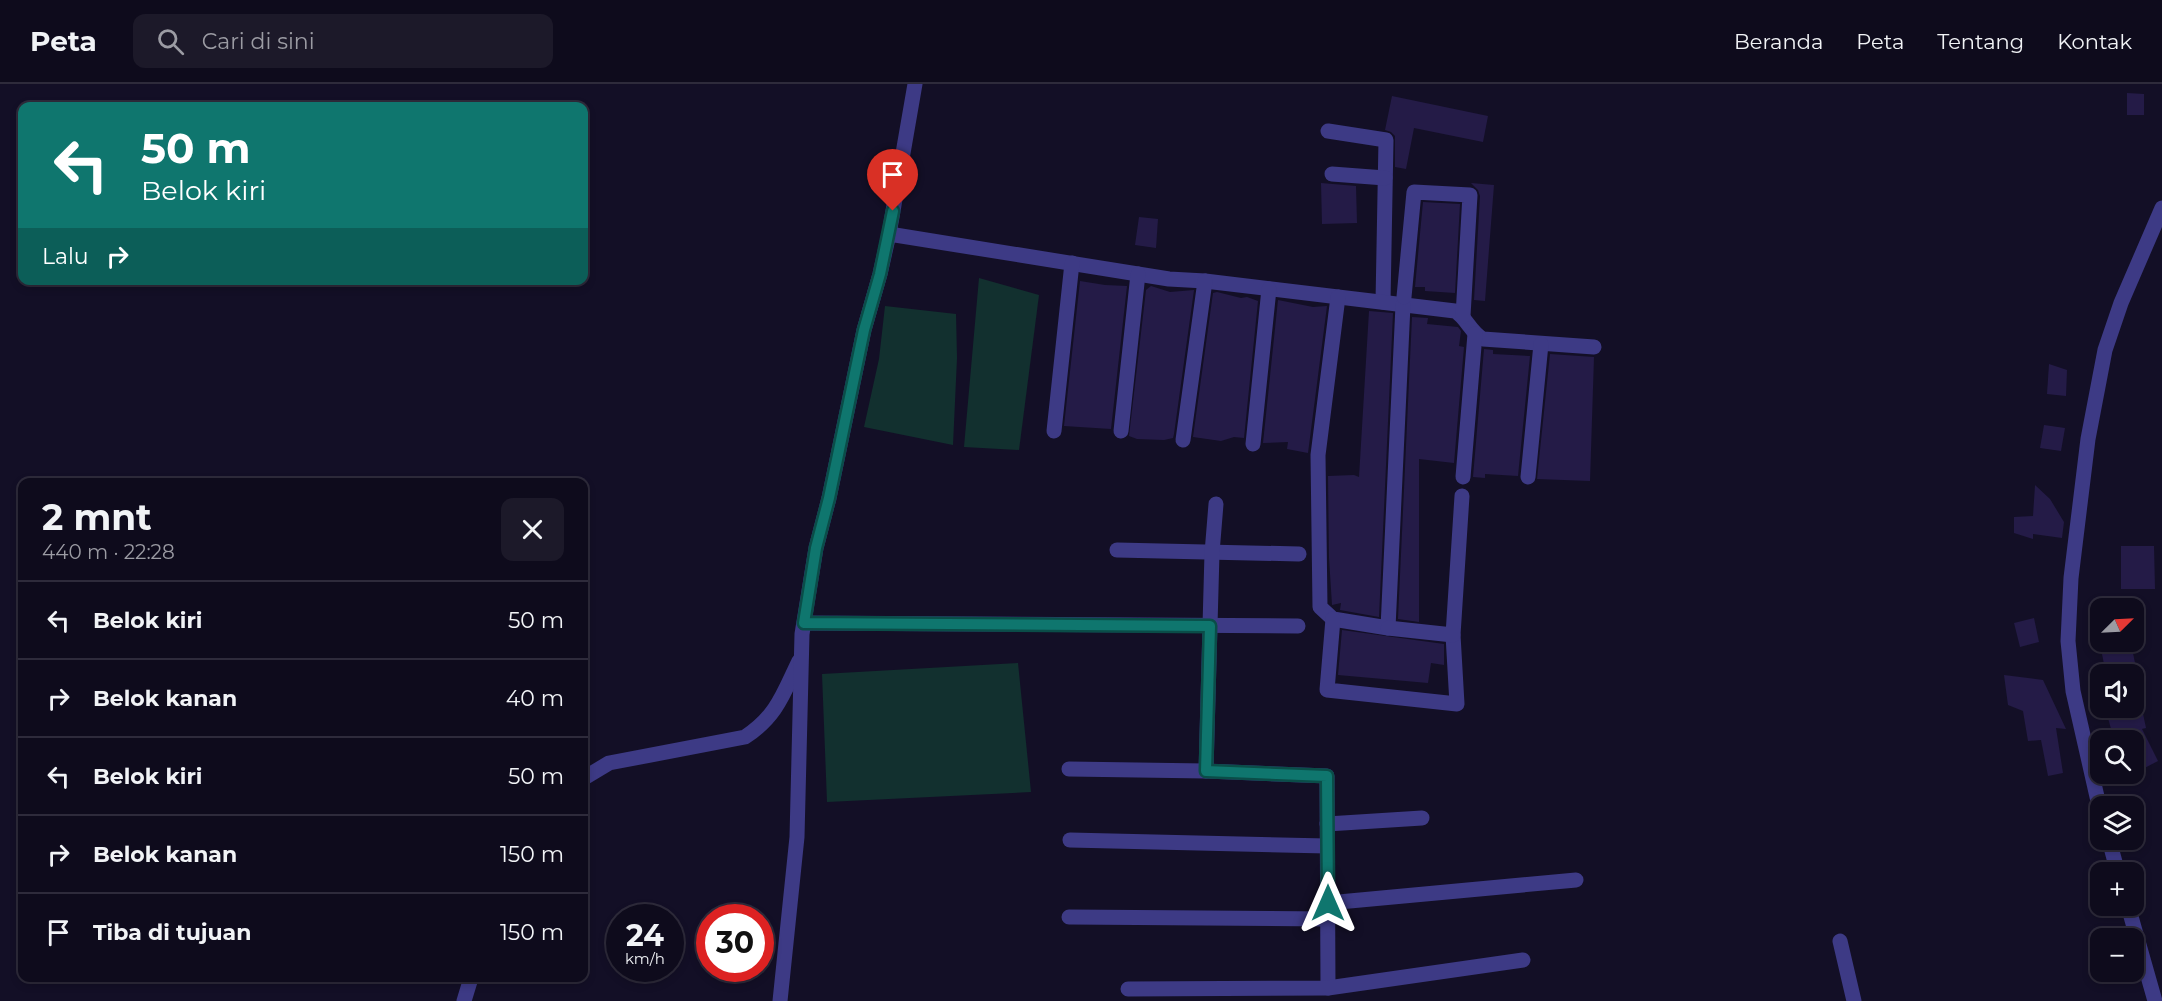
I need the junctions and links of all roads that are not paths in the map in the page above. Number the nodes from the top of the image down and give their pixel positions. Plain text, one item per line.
1 (915, 84) edge
2 (1328, 131) dead end
3 (1332, 174) dead end
4 (1385, 178) junction
5 (2161, 213) edge
6 (889, 234) junction
7 (1072, 263) junction
8 (1138, 274) junction
9 (1205, 281) junction
10 (1269, 289) junction
11 (1338, 297) junction
12 (1404, 301) junction
13 (1383, 302) junction
14 (1464, 316) junction
15 (1475, 334) junction
16 (1540, 344) junction
17 (1594, 347) dead end
18 (1054, 431) dead end
19 (1121, 431) dead end
20 (1182, 440) dead end
21 (1253, 444) dead end
22 (1463, 477) dead end
23 (1528, 477) dead end
24 (1462, 495) dead end
25 (1216, 504) dead end
26 (1117, 550) dead end
27 (1212, 553) junction
28 (1299, 554) dead end
29 (1333, 619) junction
30 (804, 623) junction
31 (1210, 626) junction
32 (1298, 627) dead end
33 (1388, 628) junction
34 (1453, 635) junction
35 (801, 656) junction
36 (1069, 769) dead end
37 (1206, 771) junction
38 (588, 776) edge
39 (2097, 796) edge
40 (1422, 818) dead end
41 (1327, 824) junction
42 (1070, 840) dead end
43 (1328, 846) junction
44 (1576, 880) dead end
45 (1328, 911) junction
46 (1069, 916) dead end
47 (2131, 916) edge
48 (1840, 941) dead end
49 (1523, 960) dead end
50 (470, 982) edge
51 (1328, 987) junction
52 (1128, 989) dead end
53 (464, 1001) edge
54 (780, 1001) edge
55 (1854, 1001) edge
56 (2155, 1001) edge

1 - 6 street
2 - 4 street
3 - 4 street
4 - 13 street
5 - 39 street
6 - 7 street
6 - 30 street
7 - 8 street
7 - 18 street
8 - 9 street
8 - 19 street
9 - 10 street
9 - 20 street
10 - 11 street
10 - 21 street
11 - 13 street
11 - 29 street
12 - 13 street
12 - 14 street
12 - 14 street
12 - 33 street
14 - 15 street
15 - 16 street
15 - 22 street
16 - 17 street
16 - 23 street
24 - 34 street
25 - 27 street
26 - 27 street
27 - 28 street
27 - 31 street
29 - 33 street
29 - 34 street
30 - 31 street
30 - 35 street
31 - 32 street
31 - 37 street
33 - 34 street
35 - 38 street
35 - 54 street
36 - 37 street
37 - 41 street
40 - 41 street
41 - 43 street
42 - 43 street
43 - 45 street
44 - 45 street
45 - 46 street
45 - 51 street
47 - 56 street
48 - 55 street
49 - 51 street
50 - 53 street
51 - 52 street

